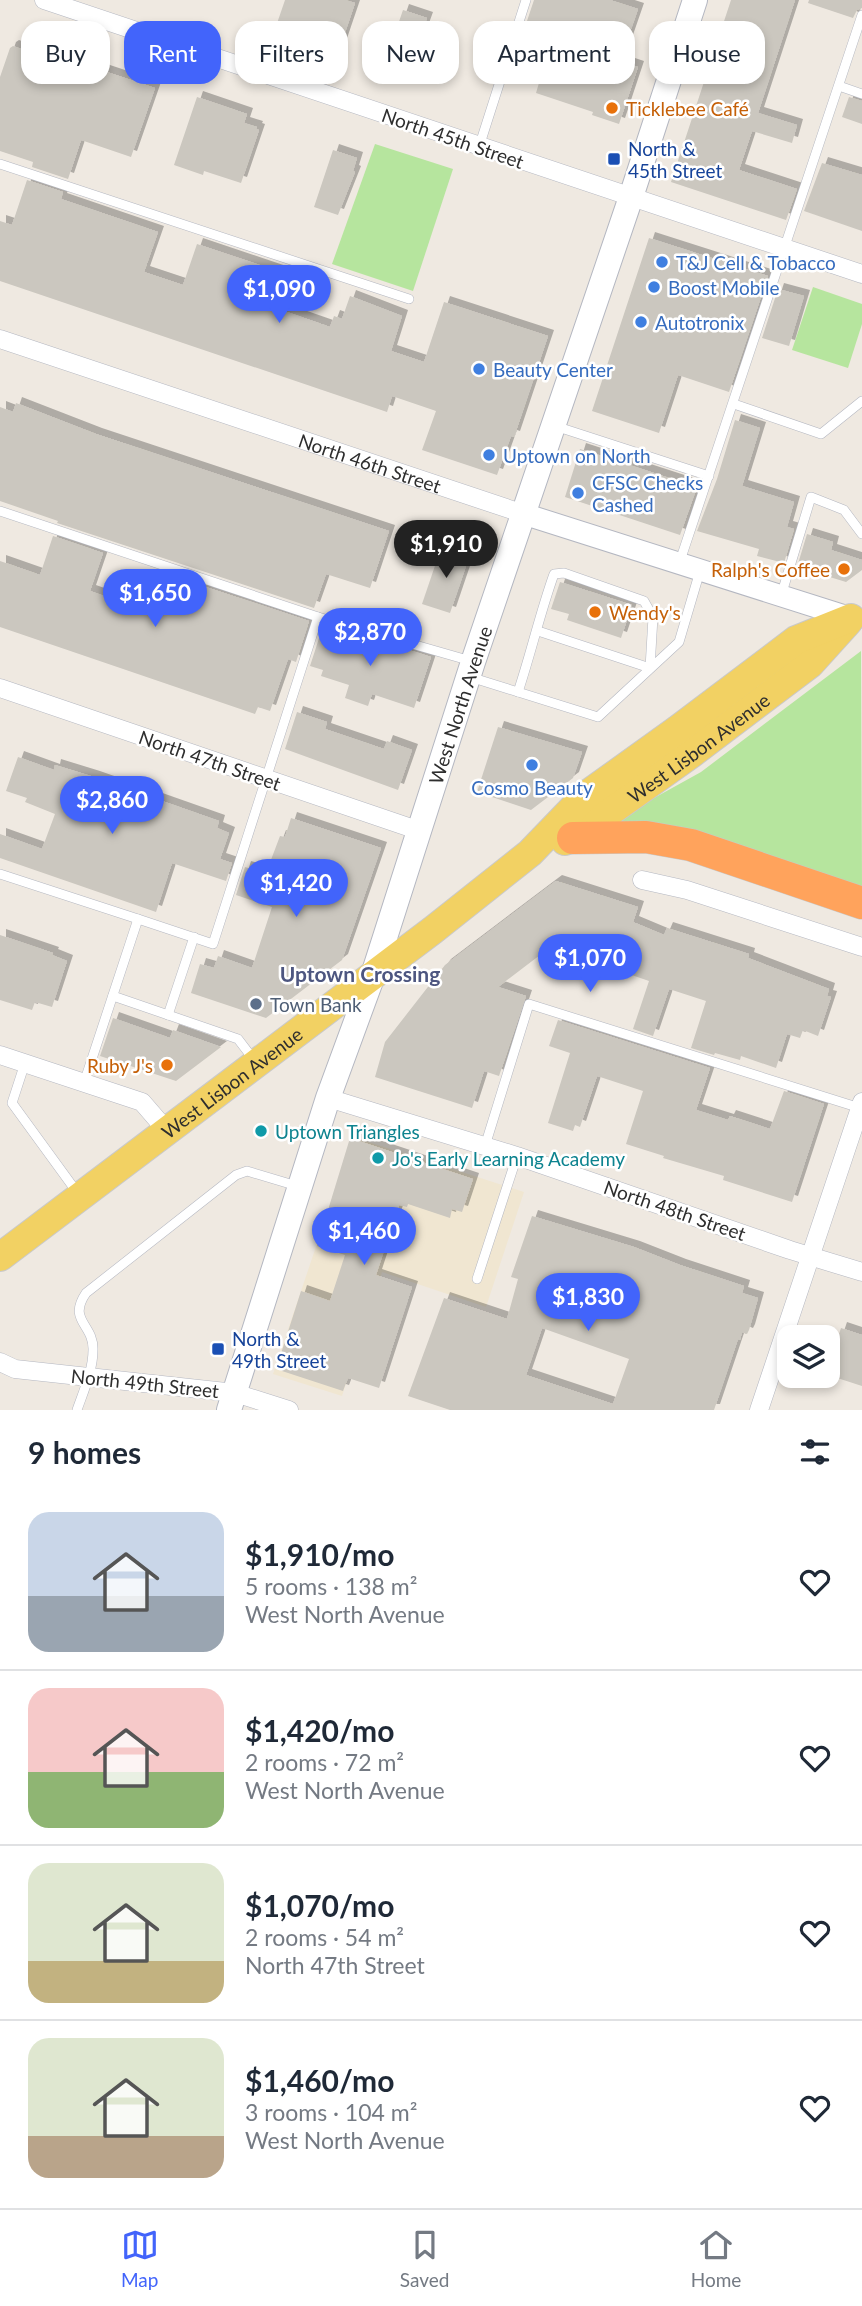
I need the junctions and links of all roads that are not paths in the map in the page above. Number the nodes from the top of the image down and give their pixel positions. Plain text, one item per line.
1 (44, 0) edge
2 (526, 0) edge
3 (695, 0) edge
4 (862, 15) edge
5 (839, 86) junction
6 (862, 94) edge
7 (479, 146) junction
8 (0, 164) edge
9 (631, 197) junction
10 (786, 249) junction
11 (862, 274) edge
12 (409, 299) dead end
13 (0, 339) edge
14 (862, 401) edge
15 (734, 404) junction
16 (554, 425) junction
17 (709, 476) junction
18 (0, 511) edge
19 (524, 514) junction
20 (862, 534) edge
21 (679, 564) junction
22 (700, 570) junction
23 (781, 596) junction
24 (318, 617) junction
25 (858, 617) edge
26 (538, 631) junction
27 (650, 668) junction
28 (471, 669) junction
29 (0, 688) edge
30 (518, 692) junction
31 (267, 779) junction
32 (420, 831) junction
33 (573, 838) junction
34 (530, 853) junction
35 (0, 874) edge
36 (642, 880) dead end
37 (862, 903) edge
38 (138, 919) junction
39 (194, 937) junction
40 (862, 947) edge
41 (372, 978) junction
42 (113, 996) junction
43 (168, 1015) junction
44 (0, 1055) edge
45 (25, 1063) junction
46 (257, 1065) junction
47 (83, 1083) junction
48 (328, 1098) junction
49 (861, 1105) edge
50 (167, 1131) junction
51 (492, 1148) junction
52 (517, 1156) junction
53 (299, 1187) junction
54 (80, 1196) junction
55 (811, 1256) junction
56 (0, 1257) edge
57 (862, 1272) edge
58 (477, 1279) dead end
59 (0, 1362) edge
60 (89, 1377) junction
61 (232, 1401) edge
62 (78, 1410) edge
63 (289, 1410) edge
64 (760, 1410) edge

1 - 7 street, North 45th Street
2 - 7 lane
3 - 9 main road, West North Avenue
4 - 5 lane
5 - 6 lane
5 - 10 lane
7 - 9 street, North 45th Street
8 - 12 lane
9 - 10 street, North 45th Street
9 - 16 main road, West North Avenue
10 - 11 street, North 45th Street
10 - 15 lane
13 - 19 street, North 46th Street
14 - 15 lane
15 - 17 lane
16 - 17 lane
16 - 19 main road, West North Avenue
17 - 21 lane
18 - 24 lane
19 - 21 street, North 46th Street
19 - 28 main road, West North Avenue
20 - 23 lane
21 - 22 street, North 46th Street
22 - 23 street, North 46th Street
22 - 27 lane
23 - 25 street, North 46th Street
24 - 28 lane
24 - 31 lane
25 - 33 main road, West Lisbon Avenue
25 - 34 main road, West Lisbon Avenue
26 - 27 lane
26 - 27 lane
26 - 30 lane
27 - 30 lane
28 - 30 lane
28 - 32 main road, West North Avenue
29 - 31 street, North 47th Street
31 - 32 street, North 47th Street
31 - 39 lane
32 - 41 main road, West North Avenue
33 - 34 main road, West Lisbon Avenue
33 - 37 highway
34 - 41 main road, West Lisbon Avenue
35 - 38 lane
36 - 40 street
38 - 39 lane
38 - 42 lane
39 - 43 lane
41 - 46 main road, West Lisbon Avenue
41 - 48 main road, West North Avenue
42 - 43 lane
42 - 47 lane
43 - 46 lane
44 - 45 street
45 - 47 street
45 - 54 lane
46 - 50 main road, West Lisbon Avenue
47 - 50 street
48 - 51 street, North 48th Street
48 - 53 main road, West North Avenue
49 - 51 lane
49 - 55 street
50 - 54 main road, West Lisbon Avenue
51 - 52 street, North 48th Street
52 - 55 street, North 48th Street
52 - 58 lane
53 - 60 lane
53 - 61 main road, West North Avenue
54 - 56 main road, West Lisbon Avenue
55 - 57 street, North 48th Street
55 - 64 street
59 - 60 street, North 49th Street
60 - 61 street, North 49th Street
60 - 62 lane
61 - 63 street, North 49th Street

